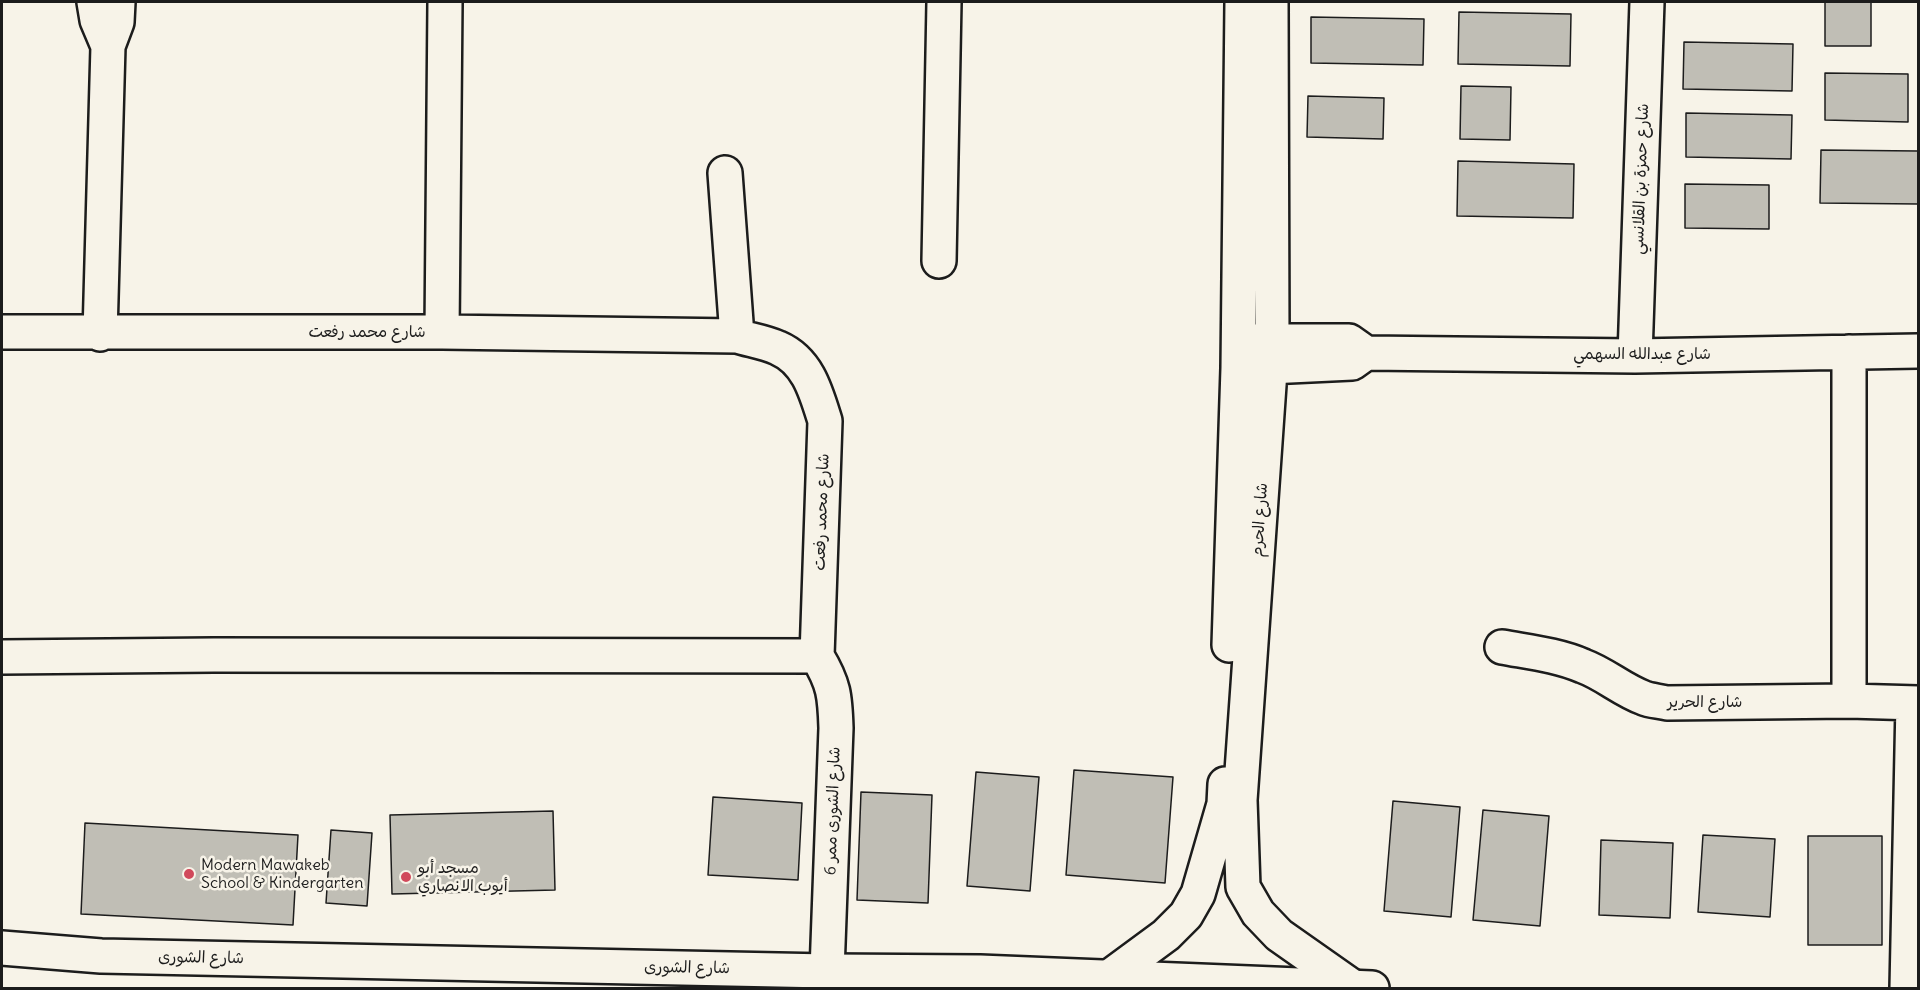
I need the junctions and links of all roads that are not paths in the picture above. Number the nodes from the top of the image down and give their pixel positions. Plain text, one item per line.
1 (94, 2) edge
2 (118, 2) edge
3 (445, 2) edge
4 (944, 2) edge
5 (1242, 2) edge
6 (1271, 2) edge
7 (1647, 2) edge
8 (108, 46) junction
9 (725, 173) dead end
10 (939, 261) dead end
11 (2, 332) edge
12 (442, 332) junction
13 (100, 334) junction
14 (737, 336) junction
15 (1918, 351) edge
16 (1849, 352) junction
17 (1238, 354) junction
18 (1271, 354) junction
19 (1635, 356) junction
20 (1502, 647) dead end
21 (817, 656) junction
22 (2, 657) edge
23 (1849, 701) junction
24 (1916, 703) edge
25 (2, 948) edge
26 (827, 971) junction
27 (1108, 977) junction
28 (1362, 988) edge
29 (1906, 988) edge

1 - 8 street
2 - 8 street
3 - 12 street
4 - 10 street
5 - 17 street, شارع الحرم
6 - 18 street, شارع الحرم
7 - 19 street, شارع حمزة بن القلانسي
8 - 13 street
9 - 14 street
11 - 13 street, شارع محمد رفعت
12 - 13 street, شارع محمد رفعت
12 - 14 street, شارع محمد رفعت
14 - 21 street, شارع محمد رفعت
15 - 16 street, شارع عبدالله السهمي
16 - 19 street, شارع عبدالله السهمي
16 - 23 street
17 - 18 street, شارع عبدالله السهمي
17 - 27 street, شارع الحرم
18 - 19 street, شارع عبدالله السهمي
18 - 28 street, شارع الحرم
20 - 23 street, شارع الحرير
21 - 22 street
21 - 26 street, شارع الشورى ممر 6
23 - 24 street, شارع الحرير
24 - 29 street
25 - 26 street, شارع الشورى
26 - 27 street, شارع الشورى
27 - 28 street, شارع الشورى

